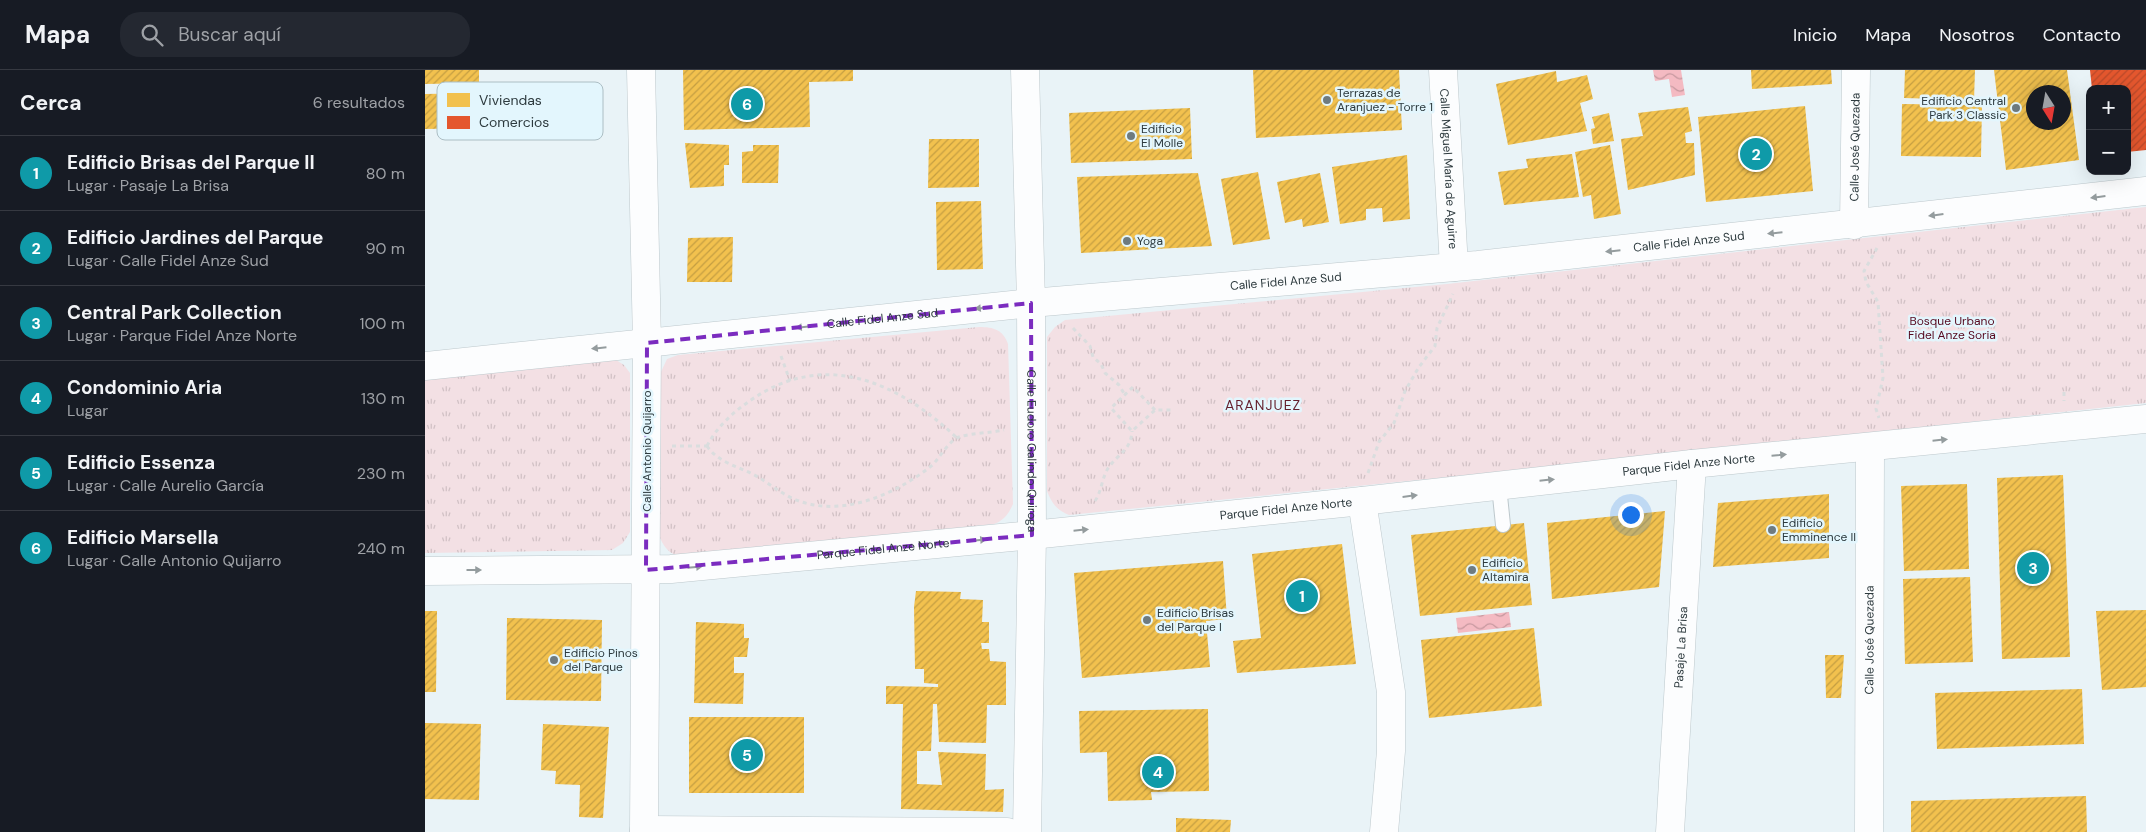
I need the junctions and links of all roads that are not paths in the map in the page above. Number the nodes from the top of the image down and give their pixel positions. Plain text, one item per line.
1 (641, 70) edge
2 (1025, 70) edge
3 (1443, 70) edge
4 (1857, 70) edge
5 (2146, 191) edge
6 (1854, 225) junction
7 (1454, 278) junction
8 (1031, 303) junction
9 (647, 344) junction
10 (425, 366) edge
11 (2146, 419) edge
12 (1876, 436) junction
13 (1692, 464) junction
14 (1499, 486) junction
15 (1363, 491) junction
16 (1503, 525) dead end
17 (1032, 535) junction
18 (646, 570) junction
19 (425, 571) edge
20 (644, 831) edge
21 (1007, 832) edge
22 (1027, 832) edge
23 (1384, 832) edge
24 (1670, 832) edge
25 (1869, 832) edge

1 - 9 street, Calle Antonio Quijarro
2 - 8 street, Calle Eudoro Galindo Quiroga
3 - 7 street, Calle Miguel María de Aguirre
4 - 6 street, Calle José Quezada
5 -> 6 street, Calle Fidel Anze Sud
6 -> 7 street, Calle Fidel Anze Sud
7 - 8 street, Calle Fidel Anze Sud
8 -> 9 street, Calle Fidel Anze Sud
8 - 17 street, Calle Eudoro Galindo Quiroga
9 -> 10 street, Calle Fidel Anze Sud
9 - 18 street, Calle Antonio Quijarro
12 -> 11 street, Parque Fidel Anze Norte
13 -> 12 street, Parque Fidel Anze Norte
12 - 25 street, Calle José Quezada
14 -> 13 street, Parque Fidel Anze Norte
13 - 24 street, Pasaje La Brisa
15 -> 14 street, Parque Fidel Anze Norte
14 - 16 lane
17 -> 15 street, Parque Fidel Anze Norte
15 - 23 street
18 -> 17 street, Parque Fidel Anze Norte
17 - 22 street, Calle Eudoro Galindo Quiroga
19 -> 18 street, Parque Fidel Anze Norte
18 - 20 street, Calle Antonio Quijarro
20 - 21 street

